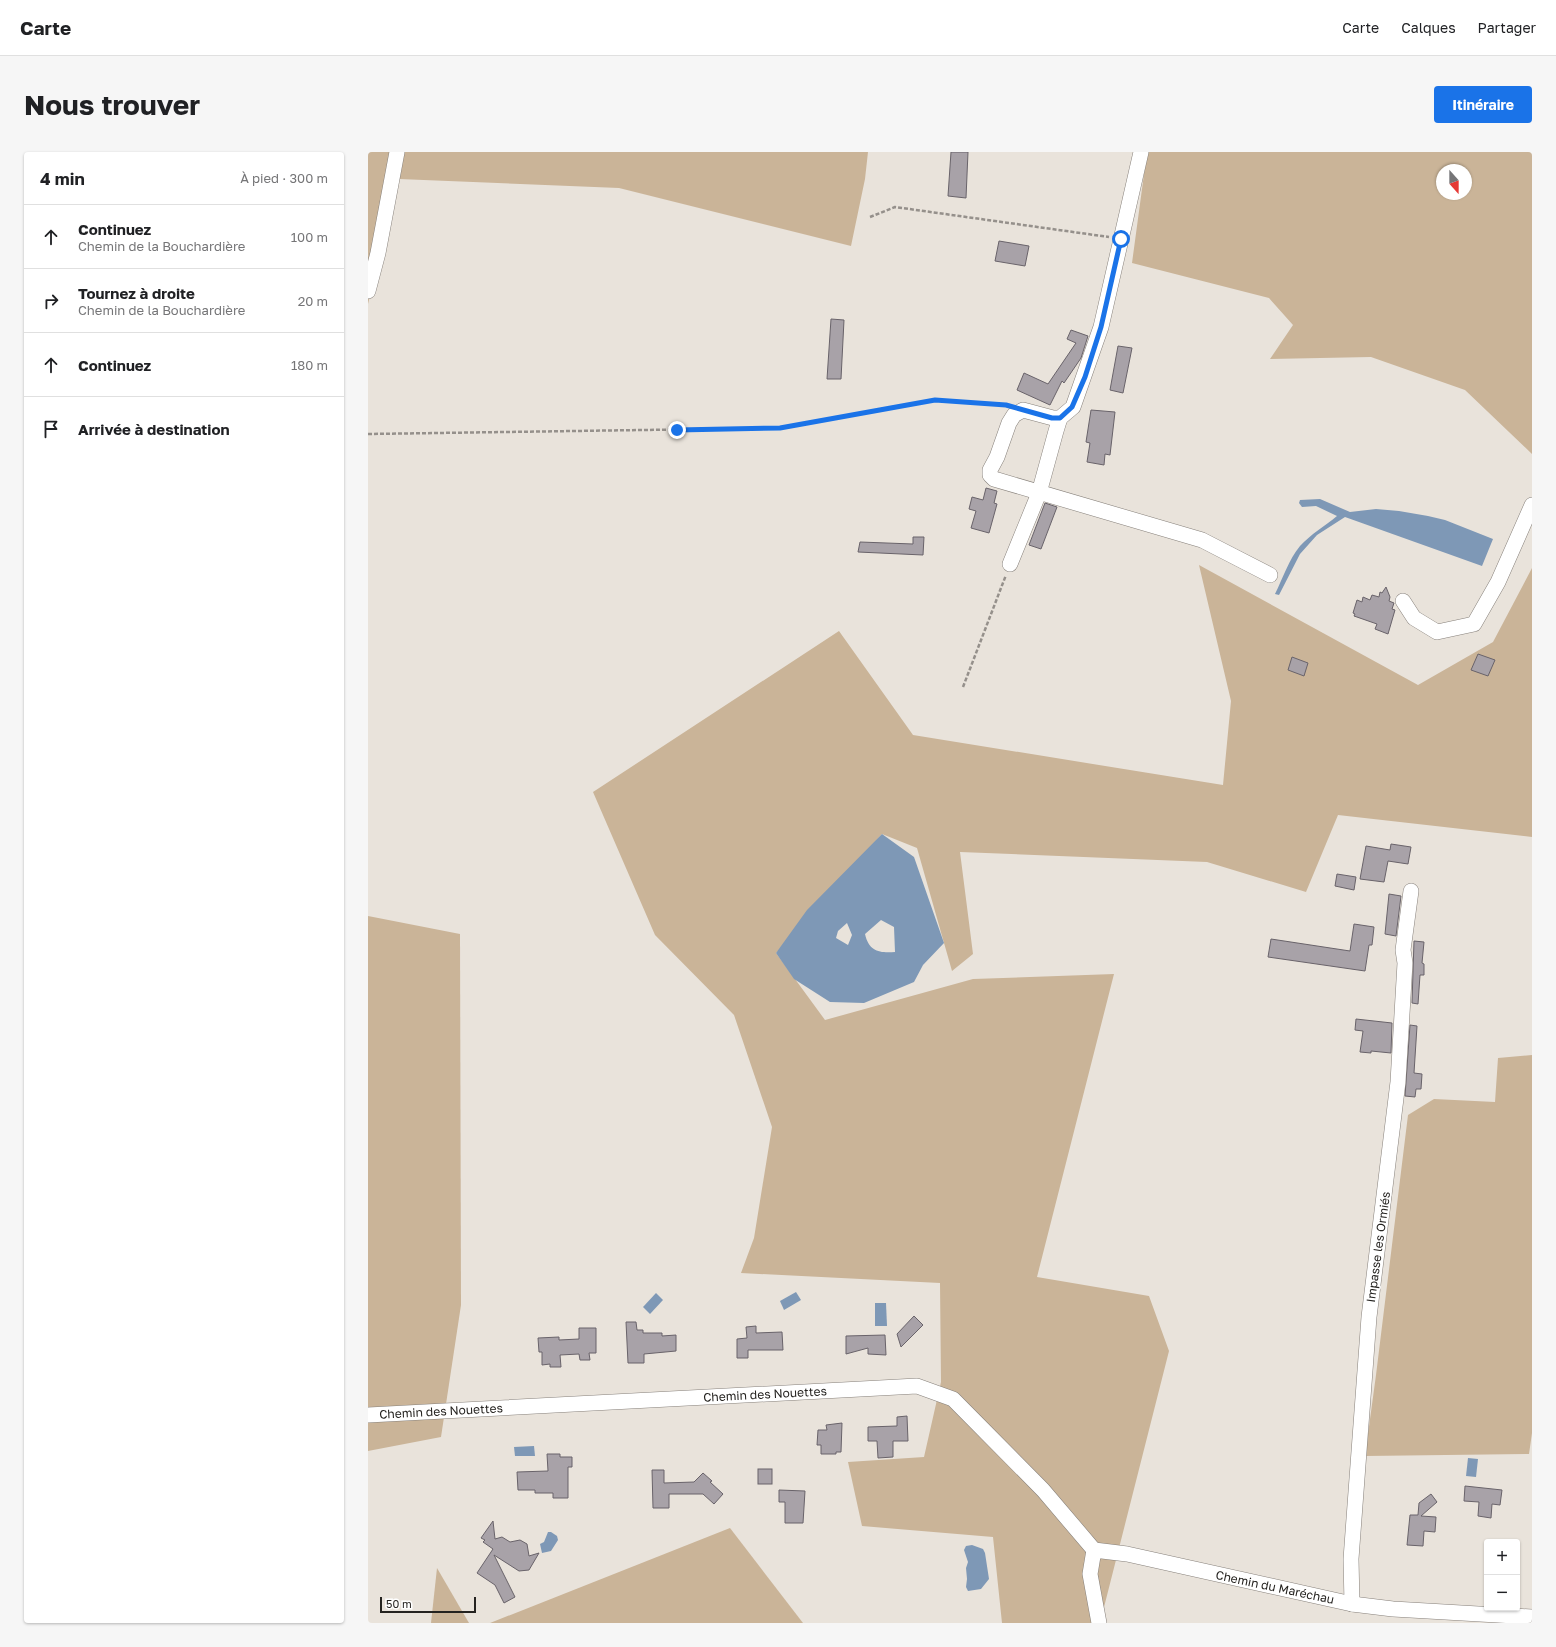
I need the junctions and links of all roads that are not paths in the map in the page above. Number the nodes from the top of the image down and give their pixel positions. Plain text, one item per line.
1 (397, 152) edge
2 (1141, 152) edge
3 (368, 291) edge
4 (1060, 418) junction
5 (1039, 493) junction
6 (1532, 505) edge
7 (1010, 564) road end
8 (1270, 575) dead end
9 (1403, 601) dead end
10 (1411, 891) dead end
11 (368, 1415) edge
12 (1094, 1550) junction
13 (1352, 1604) junction
14 (1532, 1617) edge
15 (1099, 1623) edge

1 - 3 street
2 - 4 street
4 - 5 street
4 - 5 street
5 - 7 street
5 - 8 street
6 - 9 street
10 - 13 street, Impasse les Ormiés
11 - 12 street, Chemin des Nouettes
12 - 13 street, Chemin du Maréchau
12 - 15 street
13 - 14 street, Chemin du Maréchau

